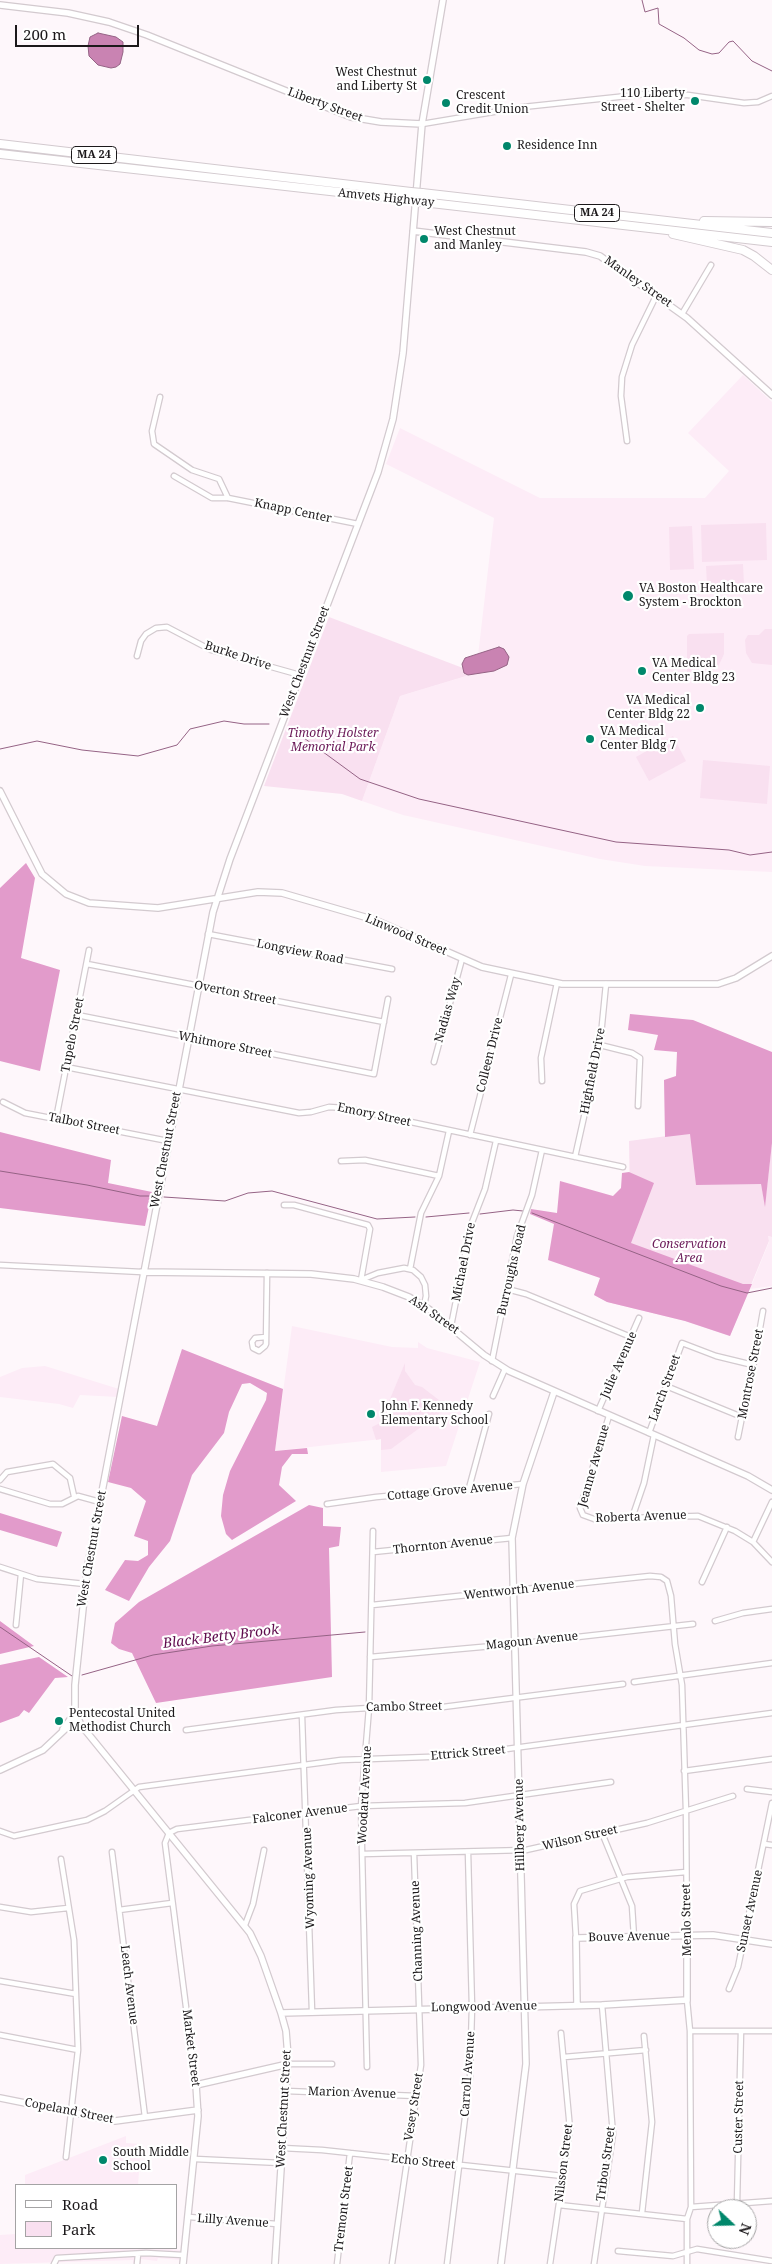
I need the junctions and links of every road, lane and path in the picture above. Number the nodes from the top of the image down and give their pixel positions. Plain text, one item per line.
1 (442, 0) edge
2 (0, 5) edge
3 (772, 96) edge
4 (422, 124) junction
5 (0, 144) edge
6 (0, 154) edge
7 (641, 218) junction
8 (772, 222) edge
9 (634, 225) junction
10 (413, 231) junction
11 (772, 232) edge
12 (772, 242) edge
13 (711, 265) dead end
14 (772, 270) edge
15 (657, 294) junction
16 (682, 314) junction
17 (772, 395) edge
18 (160, 397) dead end
19 (627, 441) dead end
20 (174, 476) dead end
21 (228, 498) junction
22 (358, 524) junction
23 (137, 656) dead end
24 (300, 675) junction
25 (0, 791) edge
26 (216, 900) junction
27 (208, 934) junction
28 (89, 950) dead end
29 (772, 956) edge
30 (462, 959) junction
31 (86, 964) junction
32 (392, 969) dead end
33 (510, 975) junction
34 (557, 983) junction
35 (606, 984) junction
36 (198, 986) junction
37 (388, 999) dead end
38 (76, 1015) junction
39 (384, 1022) junction
40 (188, 1038) junction
41 (600, 1045) junction
42 (434, 1062) dead end
43 (66, 1067) junction
44 (542, 1081) dead end
45 (178, 1089) junction
46 (3, 1102) dead end
47 (638, 1106) dead end
48 (56, 1119) junction
49 (449, 1131) junction
50 (470, 1135) junction
51 (168, 1141) junction
52 (496, 1141) junction
53 (542, 1150) junction
54 (576, 1157) junction
55 (341, 1161) dead end
56 (623, 1167) dead end
57 (439, 1176) junction
58 (284, 1205) dead end
59 (0, 1265) edge
60 (410, 1269) junction
61 (142, 1272) junction
62 (267, 1273) junction
63 (361, 1280) junction
64 (507, 1289) junction
65 (424, 1306) junction
66 (763, 1311) dead end
67 (639, 1318) dead end
68 (451, 1326) junction
69 (266, 1337) dead end
70 (631, 1337) junction
71 (492, 1361) junction
72 (753, 1365) junction
73 (505, 1369) junction
74 (666, 1386) junction
75 (554, 1392) junction
76 (493, 1396) dead end
77 (598, 1411) junction
78 (489, 1414) dead end
79 (609, 1416) junction
80 (742, 1417) junction
81 (651, 1434) junction
82 (738, 1437) dead end
83 (0, 1480) edge
84 (523, 1484) junction
85 (469, 1488) junction
86 (0, 1489) edge
87 (772, 1490) edge
88 (74, 1496) junction
89 (100, 1502) junction
90 (772, 1502) edge
91 (327, 1504) dead end
92 (583, 1515) joint
93 (632, 1518) junction
94 (726, 1527) junction
95 (373, 1531) dead end
96 (512, 1538) junction
97 (753, 1542) junction
98 (373, 1552) junction
99 (772, 1562) edge
100 (0, 1567) edge
101 (21, 1574) junction
102 (665, 1579) joint
103 (702, 1582) dead end
104 (85, 1584) junction
105 (514, 1591) junction
106 (372, 1604) junction
107 (772, 1609) edge
108 (715, 1621) dead end
109 (693, 1624) dead end
110 (16, 1625) dead end
111 (674, 1628) junction
112 (515, 1644) junction
113 (370, 1657) junction
114 (772, 1663) edge
115 (681, 1675) junction
116 (634, 1682) dead end
117 (623, 1684) dead end
118 (517, 1698) junction
119 (369, 1708) junction
120 (772, 1714) edge
121 (302, 1716) junction
122 (77, 1718) junction
123 (684, 1726) junction
124 (186, 1730) dead end
125 (518, 1748) junction
126 (366, 1758) junction
127 (772, 1759) edge
128 (305, 1765) junction
129 (0, 1770) edge
130 (684, 1771) junction
131 (611, 1782) dead end
132 (134, 1788) junction
133 (748, 1789) dead end
134 (772, 1792) edge
135 (520, 1794) junction
136 (733, 1796) dead end
137 (772, 1803) edge
138 (362, 1806) junction
139 (686, 1811) junction
140 (307, 1813) junction
141 (0, 1831) edge
142 (169, 1833) junction
143 (602, 1833) junction
144 (764, 1844) junction
145 (772, 1845) edge
146 (264, 1850) dead end
147 (521, 1851) junction
148 (112, 1852) dead end
149 (468, 1852) junction
150 (414, 1853) junction
151 (362, 1854) junction
152 (61, 1859) dead end
153 (686, 1872) junction
154 (620, 1878) junction
155 (172, 1903) junction
156 (0, 1907) edge
157 (68, 1908) junction
158 (120, 1910) junction
159 (244, 1925) junction
160 (687, 1936) junction
161 (634, 1937) junction
162 (576, 1938) junction
163 (744, 1940) junction
164 (772, 1944) edge
165 (0, 1981) edge
166 (730, 1989) dead end
167 (76, 1994) junction
168 (687, 2000) junction
169 (577, 2005) junction
170 (602, 2005) junction
171 (525, 2006) junction
172 (472, 2007) junction
173 (419, 2008) junction
174 (366, 2010) junction
175 (312, 2011) junction
176 (281, 2013) junction
177 (690, 2031) junction
178 (741, 2031) junction
179 (772, 2031) edge
180 (561, 2033) dead end
181 (0, 2035) edge
182 (644, 2036) dead end
183 (78, 2050) junction
184 (646, 2050) junction
185 (606, 2054) junction
186 (564, 2057) junction
187 (288, 2064) junction
188 (332, 2064) dead end
189 (367, 2067) dead end
190 (196, 2085) junction
191 (286, 2091) junction
192 (418, 2096) junction
193 (0, 2098) edge
194 (198, 2110) junction
195 (71, 2113) junction
196 (145, 2117) junction
197 (282, 2148) junction
198 (350, 2153) junction
199 (66, 2157) dead end
200 (195, 2159) junction
201 (406, 2160) junction
202 (281, 2163) junction
203 (459, 2166) junction
204 (514, 2170) junction
205 (563, 2176) junction
206 (737, 2199) edge
207 (772, 2201) edge
208 (757, 2202) edge
209 (559, 2205) junction
210 (707, 2206) edge
211 (690, 2207) junction
212 (600, 2210) junction
213 (642, 2213) junction
214 (188, 2217) junction
215 (687, 2219) junction
216 (277, 2224) junction
217 (618, 2251) dead end
218 (686, 2253) junction
219 (138, 2254) junction
220 (184, 2255) junction
221 (772, 2262) edge
222 (54, 2264) edge
223 (137, 2264) edge
224 (182, 2264) edge
225 (275, 2264) edge
226 (337, 2264) edge
227 (392, 2264) edge
228 (447, 2264) edge
229 (502, 2264) edge
230 (550, 2264) edge
231 (594, 2264) edge
232 (687, 2264) edge

1 - 4 main road, West Chestnut Street
2 - 4 main road, Liberty Street
3 - 4 street, Liberty Street
4 - 10 main road, West Chestnut Street
5 - 7 highway, Amvets Highway / MA 24, bridge
6 - 9 highway, Amvets Highway / MA 24, bridge
7 - 8 highway
7 - 11 highway, Amvets Highway / MA 24
9 - 12 highway, Amvets Highway / MA 24
9 - 14 highway
10 - 15 main road, Manley Street
10 - 22 main road, West Chestnut Street
13 - 16 street
15 - 16 main road, Manley Street
15 - 19 street
16 - 17 main road, Manley Street
18 - 21 street
20 - 21 street, Knapp Center
21 - 22 street, Knapp Center
22 - 24 main road, West Chestnut Street
23 - 24 street, Burke Drive
24 - 26 main road, West Chestnut Street
25 - 26 main road, Linwood Street
26 - 27 main road, West Chestnut Street
26 - 30 main road, Linwood Street
27 - 32 street, Longview Road
27 - 36 main road, West Chestnut Street
28 - 31 street, Tupelo Street
29 - 35 main road, Linwood Street
30 - 33 main road, Linwood Street
30 - 42 street, Nadias Way
31 - 36 street, Overton Street
31 - 38 street, Tupelo Street
33 - 34 main road, Linwood Street
33 - 50 street, Colleen Drive
34 - 35 main road, Linwood Street
34 - 44 street
35 - 41 street, Highfield Drive
36 - 39 street, Overton Street
36 - 40 main road, West Chestnut Street
37 - 39 street
38 - 40 street, Whitmore Street
38 - 43 street, Tupelo Street
39 - 40 street, Whitmore Street
40 - 45 main road, West Chestnut Street
41 - 47 street
41 - 54 street, Highfield Drive
43 - 45 street, Emory Street
43 - 48 street, Tupelo Street
45 - 49 street, Emory Street
45 - 51 main road, West Chestnut Street
46 - 48 street, Talbot Street
48 - 51 street, Talbot Street
49 - 50 street, Emory Street
49 - 57 street
50 - 52 street, Emory Street
51 - 61 main road, West Chestnut Street
52 - 53 street, Emory Street
52 - 68 street, Michael Drive
53 - 54 street, Emory Street
53 - 64 street, Burroughs Road
54 - 56 street, Emory Street
55 - 57 street
57 - 60 street
58 - 63 street
59 - 61 street, Ash Street
60 - 63 street
60 - 65 street
61 - 62 main road, Ash Street
61 - 89 main road, West Chestnut Street
62 - 63 main road, Ash Street
62 - 69 street
63 - 65 main road, Ash Street
64 - 70 street
64 - 71 street, Burroughs Road
65 - 68 main road, Ash Street
66 - 72 street, Montrose Street
67 - 70 street, Julie Avenue
68 - 71 main road, Ash Street
70 - 77 street, Julie Avenue
71 - 73 main road, Ash Street
72 - 74 street, Larch Street
72 - 80 street, Montrose Street
73 - 75 main road, Ash Street
73 - 76 street
74 - 80 street
74 - 81 street, Larch Street
75 - 77 main road, Ash Street
75 - 84 main road, Hillberg Avenue
77 - 79 main road, Ash Street
78 - 85 street
79 - 81 main road, Ash Street
79 - 92 street, Jeanne Avenue
80 - 82 street, Montrose Street
81 - 87 main road, Ash Street
81 - 93 street, Larch Street
83 - 88 street
84 - 85 street, Cottage Grove Avenue
84 - 96 main road, Hillberg Avenue
85 - 91 street, Cottage Grove Avenue
86 - 88 street
88 - 89 street
89 - 104 main road, West Chestnut Street
90 - 97 street
92 - 93 street, Roberta Avenue
93 - 94 street, Roberta Avenue
94 - 97 street, Roberta Avenue
94 - 103 street
95 - 98 street, Woodard Avenue
96 - 98 street, Thornton Avenue
96 - 105 main road, Hillberg Avenue
97 - 99 street, Roberta Avenue
98 - 106 street, Woodard Avenue
100 - 101 street
101 - 104 street
101 - 110 street
102 - 105 street, Wentworth Avenue
102 - 111 street, Menlo Street
104 - 122 main road, West Chestnut Street
105 - 106 street, Wentworth Avenue
105 - 112 main road, Hillberg Avenue
106 - 113 street, Woodard Avenue
107 - 108 street
109 - 111 street, Magoun Avenue
111 - 112 street, Magoun Avenue
111 - 115 street, Menlo Street
112 - 113 street, Magoun Avenue
112 - 118 main road, Hillberg Avenue
113 - 119 street, Woodard Avenue
114 - 115 street
115 - 116 street
115 - 123 street, Menlo Street
117 - 118 street, Cambo Street
118 - 119 street, Cambo Street
118 - 125 main road, Hillberg Avenue
119 - 121 street, Cambo Street
119 - 126 street, Woodard Avenue
120 - 123 street, Ettrick Street
121 - 124 street, Cambo Street
121 - 128 street, Wyoming Avenue
122 - 129 main road
122 - 132 main road, West Chestnut Street
123 - 125 street, Ettrick Street
123 - 130 street, Menlo Street
125 - 126 street, Ettrick Street
125 - 135 main road, Hillberg Avenue
126 - 128 street, Ettrick Street
126 - 138 street, Woodard Avenue
127 - 130 street
128 - 132 street, Ettrick Street
128 - 140 street, Wyoming Avenue
130 - 139 street, Menlo Street
131 - 135 street, Falconer Avenue
132 - 141 street
132 - 142 main road, West Chestnut Street
133 - 134 street
135 - 138 street, Falconer Avenue
135 - 147 main road, Hillberg Avenue
136 - 139 street, Wilson Street
137 - 144 street, Sunset Avenue
138 - 140 street, Falconer Avenue
138 - 151 street, Woodard Avenue
139 - 143 street, Wilson Street
139 - 153 street, Menlo Street
140 - 142 street, Falconer Avenue
140 - 175 street, Wyoming Avenue
142 - 155 street, Market Street
142 - 159 main road, West Chestnut Street
143 - 147 street, Wilson Street
143 - 154 street
144 - 145 street
144 - 163 street, Sunset Avenue
146 - 159 street
147 - 149 street, Wilson Street
147 - 171 main road, Hillberg Avenue
148 - 158 street, Leach Avenue
149 - 150 street, Wilson Street
149 - 172 street, Carroll Avenue
150 - 151 street, Wilson Street
150 - 173 street, Channing Avenue
151 - 174 street, Woodard Avenue
152 - 157 street
153 - 154 street
153 - 160 street, Menlo Street
154 - 161 street
154 - 162 street
155 - 158 street
155 - 190 street, Market Street
156 - 157 street
157 - 167 street
158 - 196 street, Leach Avenue
159 - 176 main road, West Chestnut Street
160 - 161 main road, Bouve Avenue
160 - 163 main road, Bouve Avenue
160 - 168 main road, Menlo Street
161 - 162 main road, Bouve Avenue
162 - 169 main road
163 - 164 main road, Bouve Avenue
163 - 166 street, Sunset Avenue
165 - 167 street
167 - 183 street
168 - 170 main road, Longwood Avenue
168 - 177 street, Menlo Street
169 - 170 main road, Longwood Avenue
169 - 171 main road, Longwood Avenue
170 - 185 street, Tribou Street
171 - 172 main road, Longwood Avenue
171 - 204 main road, Hillberg Avenue
172 - 173 main road, Longwood Avenue
172 - 203 street, Carroll Avenue
173 - 174 main road, Longwood Avenue
173 - 192 street, Vesey Street
174 - 175 main road, Longwood Avenue
174 - 189 street, Woodard Avenue
175 - 176 main road, Longwood Avenue
176 - 187 main road, West Chestnut Street
177 - 178 street
177 - 211 street, Menlo Street
178 - 179 street
178 - 206 street, Custer Street
180 - 186 street, Nilsson Street
181 - 183 street
182 - 184 street
183 - 195 street
184 - 185 street
184 - 213 street
185 - 186 street
185 - 212 street, Tribou Street
186 - 205 street, Nilsson Street
187 - 188 street
187 - 190 main road
187 - 191 main road, West Chestnut Street
190 - 194 main road, Market Street
191 - 192 street, Marion Avenue
191 - 197 main road, West Chestnut Street
192 - 201 street, Vesey Street
193 - 195 main road, Copeland Street
194 - 196 main road, Copeland Street
194 - 200 main road, Market Street
195 - 196 main road, Copeland Street
195 - 199 street
197 - 198 street, Echo Street
197 - 202 main road, West Chestnut Street
198 - 201 street, Echo Street
198 - 226 street, Tremont Street
200 - 202 street
200 - 214 main road, Market Street
201 - 203 street, Echo Street
201 - 227 street, Vesey Street
202 - 216 main road, West Chestnut Street
203 - 204 street, Echo Street
203 - 228 street, Carroll Avenue
204 - 205 street, Echo Street
204 - 229 main road, Hillberg Avenue
205 - 209 street, Nilsson Street
207 - 208 street
209 - 212 street
209 - 230 street, Nilsson Street
210 - 211 street
211 - 215 street, Menlo Street
212 - 213 street
212 - 231 street, Tribou Street
213 - 215 street
214 - 216 street, Lilly Avenue
214 - 220 main road, Market Street
215 - 218 street, Menlo Street
216 - 225 main road, West Chestnut Street
217 - 218 street
218 - 221 street
218 - 232 street, Menlo Street
219 - 220 street
219 - 222 street
219 - 223 street
220 - 224 main road, Market Street

